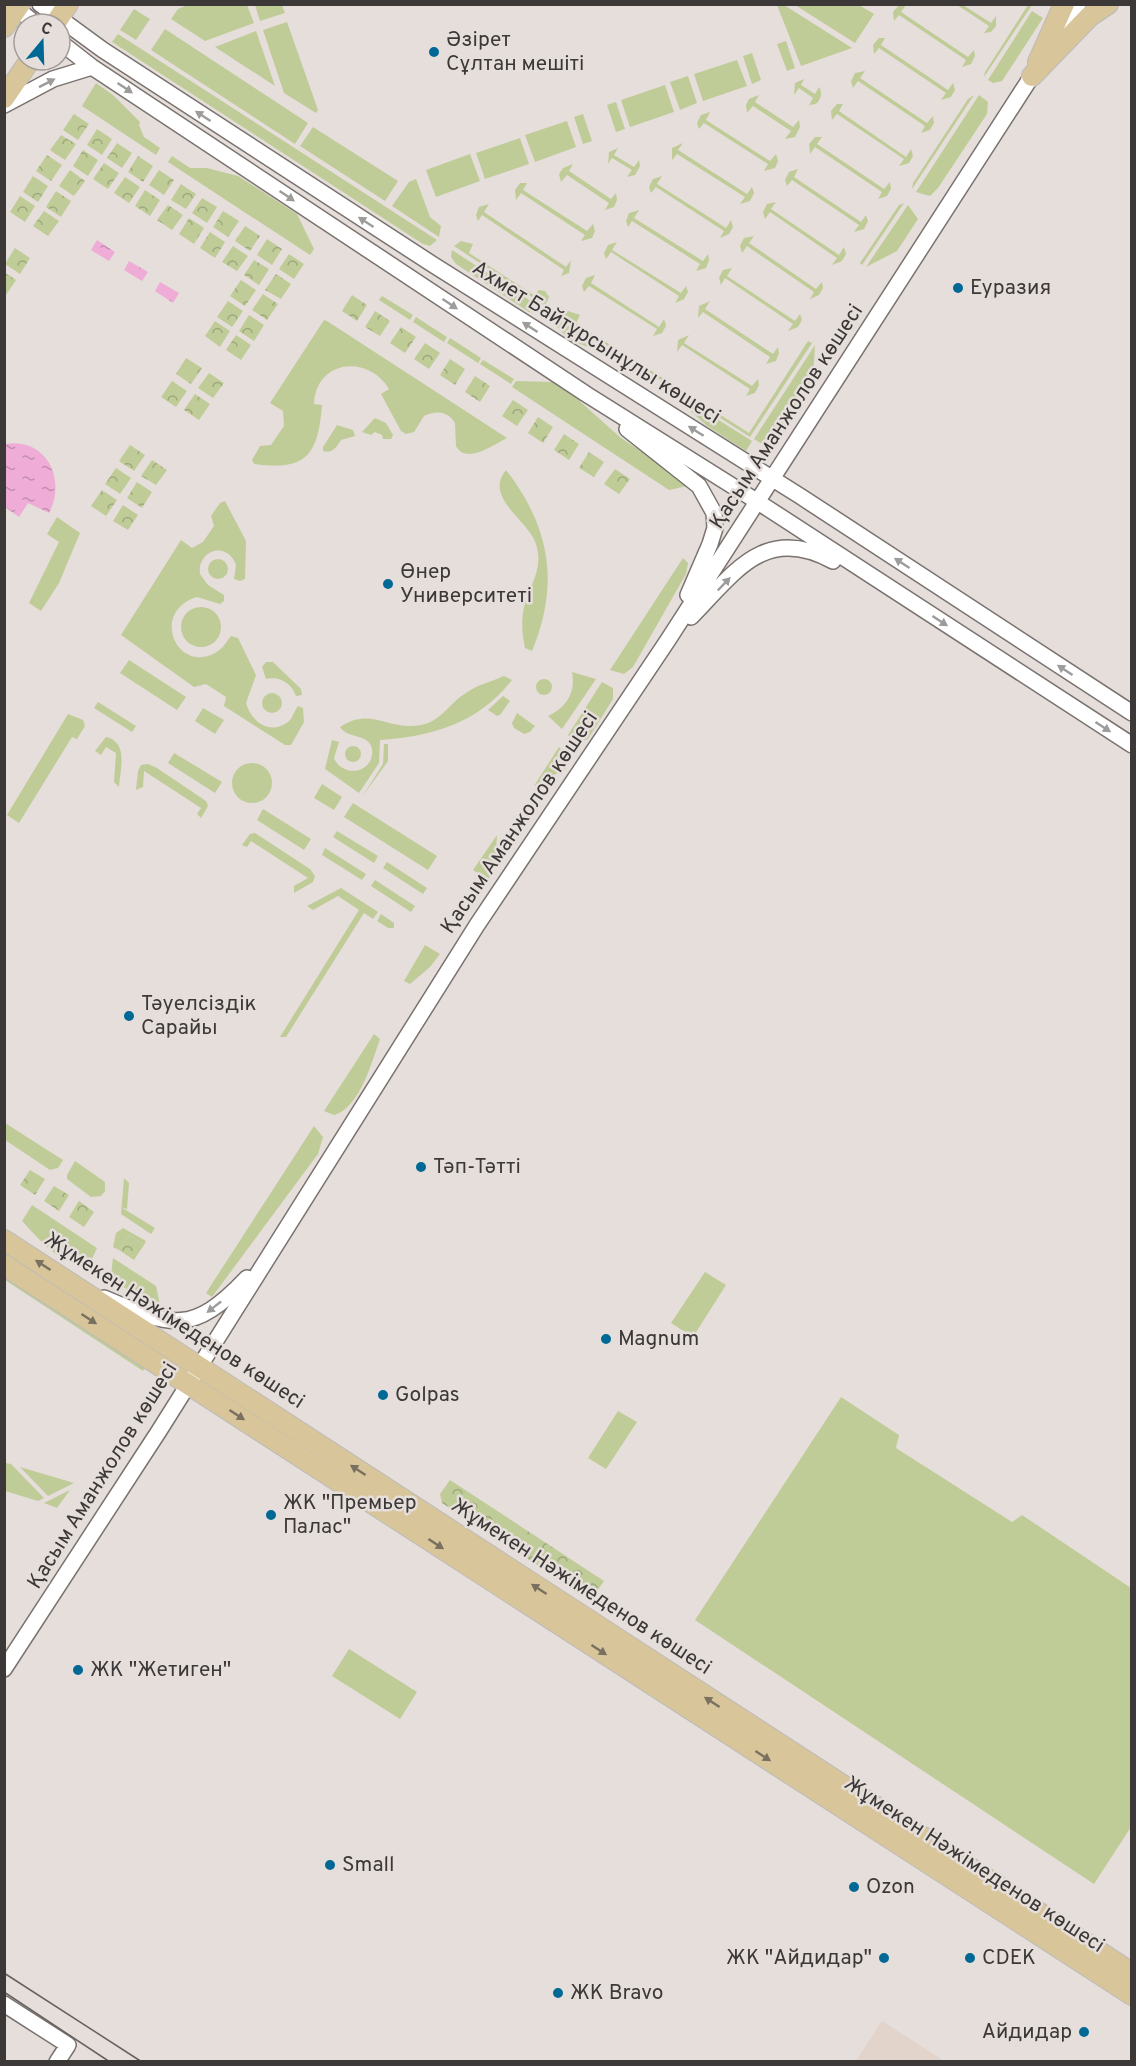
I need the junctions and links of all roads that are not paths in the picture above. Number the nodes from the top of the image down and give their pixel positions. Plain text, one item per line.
1 (40, 4) edge
2 (1064, 4) edge
3 (1078, 4) edge
4 (1108, 4) edge
5 (16, 6) edge
6 (53, 12) edge
7 (72, 24) edge
8 (4, 27) edge
9 (72, 51) edge
10 (92, 67) junction
11 (22, 72) edge
12 (1032, 76) junction
13 (4, 98) edge
14 (4, 105) edge
15 (586, 394) junction
16 (772, 479) junction
17 (758, 502) junction
18 (918, 606) junction
19 (668, 640) junction
20 (1131, 713) edge
21 (1131, 746) edge
22 (4, 1240) edge
23 (271, 1252) junction
24 (4, 1265) edge
25 (76, 1286) junction
26 (193, 1375) junction
27 (4, 1669) edge
28 (1131, 1973) edge
29 (1131, 1995) edge
30 (4, 2004) edge
31 (57, 2061) edge

1 - 6 street, Ахмет Байтұрсынұлы көшесі
2 - 12 main road
3 - 12 street, Қасым Аманжолов көшесі
4 - 12 main road
5 - 8 main road
16 -> 7 street, Ахмет Байтұрсынұлы көшесі
9 - 10 street
14 -> 10 street
10 -> 15 street
11 - 13 main road
12 - 16 street, Қасым Аманжолов көшесі
15 - 17 street
15 - 19 street
16 - 17 street, Қасым Аманжолов көшесі
20 -> 16 street, Ахмет Байтұрсынұлы көшесі
17 - 18 street
17 - 19 street, Қасым Аманжолов көшесі
19 -> 18 street
18 -> 21 street
19 - 23 street, Қасым Аманжолов көшесі
25 -> 22 main road, Жұмекен Нәжімеденов көшесі
23 -> 25 street
23 - 26 street, Қасым Аманжолов көшесі
24 -> 26 main road, Жұмекен Нәжімеденов көшесі
25 - 26 main road, Жұмекен Нәжімеденов көшесі
26 - 27 street, Қасым Аманжолов көшесі
28 -> 26 main road, Жұмекен Нәжімеденов көшесі
26 -> 29 main road, Жұмекен Нәжімеденов көшесі
30 - 31 street

